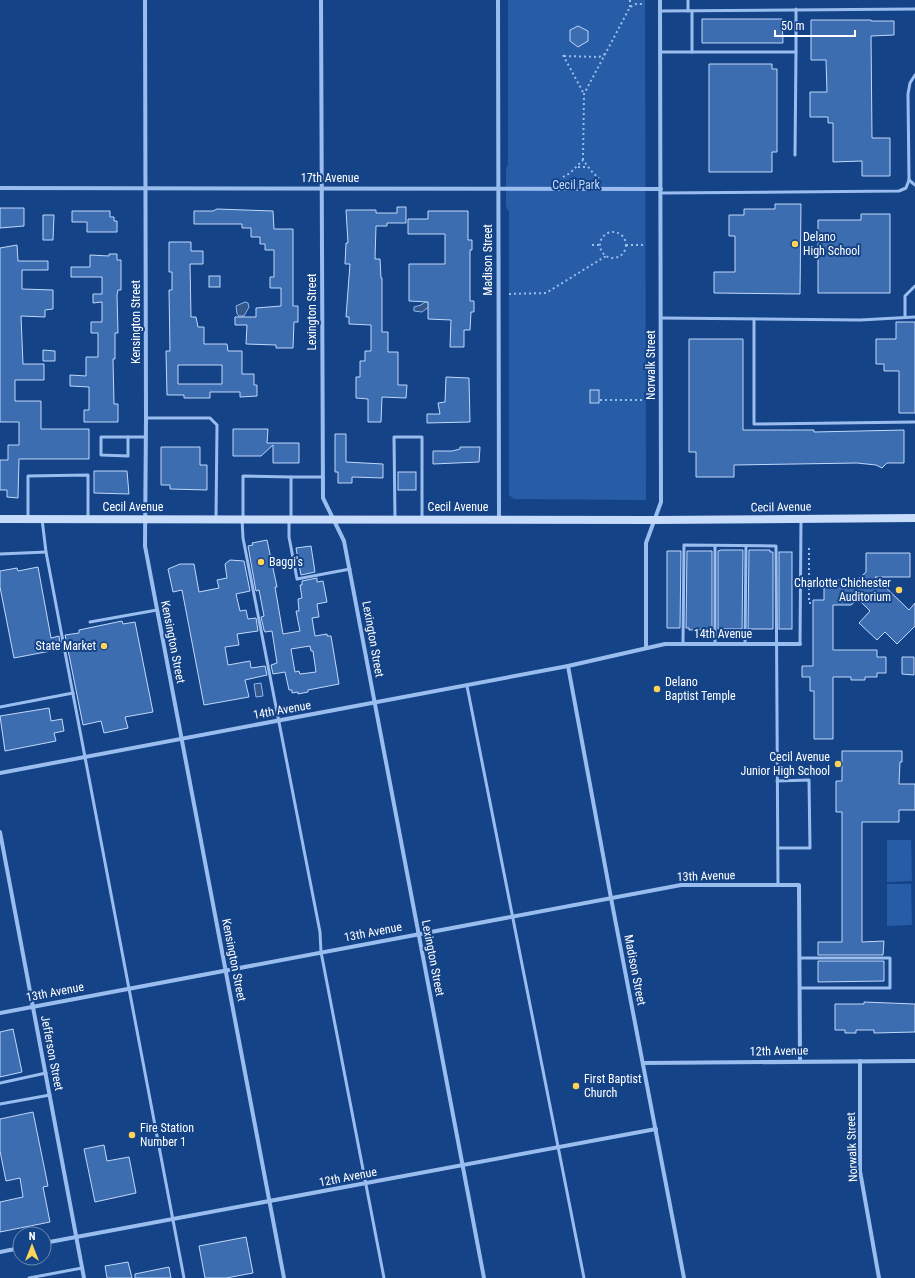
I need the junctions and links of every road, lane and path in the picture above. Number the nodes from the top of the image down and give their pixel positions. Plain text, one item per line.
1 (145, 0) edge
2 (321, 0) edge
3 (498, 0) edge
4 (630, 0) edge
5 (660, 0) edge
6 (688, 0) edge
7 (645, 4) dead end
8 (630, 8) junction
9 (796, 9) junction
10 (915, 9) edge
11 (660, 11) junction
12 (688, 11) junction
13 (692, 11) junction
14 (661, 52) junction
15 (692, 52) junction
16 (796, 52) junction
17 (606, 53) junction
18 (569, 57) junction
19 (599, 57) junction
20 (567, 60) junction
21 (602, 60) junction
22 (915, 75) edge
23 (581, 88) junction
24 (587, 88) junction
25 (584, 94) junction
26 (796, 156) dead end
27 (583, 160) junction
28 (588, 167) junction
29 (577, 168) junction
30 (593, 173) junction
31 (570, 174) junction
32 (563, 177) dead end
33 (571, 177) dead end
34 (591, 178) dead end
35 (600, 178) dead end
36 (909, 180) junction
37 (915, 186) edge
38 (0, 188) edge
39 (145, 188) junction
40 (322, 188) junction
41 (498, 189) junction
42 (661, 191) junction
43 (592, 245) dead end
44 (600, 245) junction
45 (626, 245) junction
46 (645, 245) dead end
47 (606, 256) junction
48 (915, 286) edge
49 (509, 294) dead end
50 (905, 317) junction
51 (915, 317) edge
52 (660, 318) junction
53 (754, 319) junction
54 (600, 400) dead end
55 (646, 400) dead end
56 (146, 418) junction
57 (915, 422) edge
58 (128, 438) junction
59 (146, 438) junction
60 (291, 477) junction
61 (322, 477) junction
62 (915, 518) edge
63 (0, 519) edge
64 (28, 519) junction
65 (42, 519) junction
66 (88, 519) junction
67 (145, 519) junction
68 (216, 519) junction
69 (243, 519) junction
70 (290, 519) junction
71 (333, 519) junction
72 (801, 519) junction
73 (394, 520) junction
74 (422, 520) junction
75 (499, 520) junction
76 (654, 520) junction
77 (809, 540) dead end
78 (715, 546) junction
79 (746, 546) junction
80 (46, 552) junction
81 (0, 554) edge
82 (350, 569) junction
83 (813, 603) dead end
84 (156, 610) junction
85 (90, 622) dead end
86 (683, 643) junction
87 (715, 644) junction
88 (745, 644) junction
89 (776, 644) junction
90 (800, 644) joint
91 (646, 648) junction
92 (568, 666) junction
93 (467, 686) junction
94 (73, 693) junction
95 (374, 703) junction
96 (0, 707) edge
97 (277, 721) junction
98 (181, 738) junction
99 (86, 756) junction
100 (0, 773) edge
101 (777, 781) junction
102 (0, 832) edge
103 (778, 848) junction
104 (778, 885) junction
105 (611, 898) junction
106 (511, 916) junction
107 (418, 934) junction
108 (321, 952) junction
109 (800, 958) junction
110 (226, 970) junction
111 (800, 988) junction
112 (129, 989) junction
113 (33, 1006) junction
114 (0, 1013) edge
115 (800, 1061) junction
116 (860, 1061) junction
117 (915, 1061) edge
118 (643, 1063) junction
119 (46, 1073) junction
120 (0, 1082) edge
121 (50, 1095) junction
122 (0, 1104) edge
123 (656, 1129) junction
124 (557, 1148) junction
125 (463, 1166) junction
126 (367, 1184) junction
127 (270, 1202) junction
128 (172, 1220) junction
129 (76, 1237) junction
130 (52, 1242) edge
131 (12, 1250) edge
132 (0, 1252) edge
133 (82, 1268) junction
134 (60, 1272) junction
135 (29, 1278) edge
136 (61, 1278) edge
137 (84, 1278) edge
138 (184, 1278) edge
139 (284, 1278) edge
140 (384, 1278) edge
141 (484, 1278) edge
142 (584, 1278) edge
143 (684, 1278) edge
144 (879, 1278) edge

1 - 39 street, Kensington Street
2 - 40 street, Lexington Street
3 - 41 street, Madison Street
4 - 8 path
5 - 11 street, Norwalk Street
6 - 12 lane
7 - 8 path
8 - 17 path
9 - 10 lane
9 - 13 lane
9 - 16 lane
11 - 12 lane
11 - 14 street, Norwalk Street
12 - 13 lane
13 - 15 lane
14 - 15 lane
14 - 42 street, Norwalk Street
15 - 16 lane
16 - 26 lane
17 - 19 path
17 - 21 path
18 - 19 path
18 - 20 path
18 - 20 path
19 - 21 path
20 - 23 path
21 - 24 path
22 - 36 lane
23 - 24 path
23 - 25 path
24 - 25 path
25 - 27 path
27 - 28 path
27 - 29 path
28 - 29 path
28 - 30 path
29 - 31 path
30 - 34 path
30 - 35 path
31 - 32 path
31 - 33 path
36 - 37 lane
36 - 42 lane
38 - 39 street, 17th Avenue
39 - 40 street, 17th Avenue
39 - 56 street, Kensington Street
40 - 41 street, 17th Avenue
40 - 61 street, Lexington Street
41 - 42 street, 17th Avenue
41 - 75 street, Madison Street
42 - 52 street, Norwalk Street
43 - 44 path
44 - 45 path
44 - 47 path
45 - 46 path
45 - 47 path
47 - 49 path
48 - 50 lane
50 - 51 lane
50 - 53 lane
52 - 53 lane
52 - 76 street, Norwalk Street
53 - 57 lane
54 - 55 path
56 - 59 street, Kensington Street
56 - 68 lane
58 - 58 lane
58 - 59 lane
59 - 67 street, Kensington Street
60 - 61 lane
60 - 69 lane
60 - 70 lane
61 - 71 street, Lexington Street
62 - 72 main road, Cecil Avenue
63 - 64 main road, Cecil Avenue
64 - 65 main road, Cecil Avenue
64 - 66 lane
65 - 66 main road, Cecil Avenue
65 - 80 lane
66 - 67 main road, Cecil Avenue
67 - 68 main road, Cecil Avenue
67 - 84 street, Kensington Street
68 - 69 main road, Cecil Avenue
69 - 70 main road, Cecil Avenue
69 - 97 lane
70 - 71 main road, Cecil Avenue
70 - 82 lane
71 - 73 main road, Cecil Avenue
71 - 82 street, Lexington Street
72 - 76 main road, Cecil Avenue
72 - 90 lane
73 - 74 main road, Cecil Avenue
73 - 74 lane
74 - 75 main road, Cecil Avenue
75 - 76 main road, Cecil Avenue
76 - 91 street, Norwalk Street
77 - 83 path
78 - 79 lane
78 - 86 lane
78 - 87 lane
79 - 88 lane
79 - 89 lane
80 - 81 lane
80 - 94 lane
82 - 95 street, Lexington Street
84 - 85 lane
84 - 98 street, Kensington Street
86 - 87 street, 14th Avenue
86 - 91 street, 14th Avenue
87 - 88 street, 14th Avenue
88 - 89 street, 14th Avenue
89 - 90 street, 14th Avenue
89 - 101 lane
91 - 92 street
92 - 93 street, 14th Avenue
92 - 105 street, Madison Street
93 - 95 street, 14th Avenue
93 - 106 lane
94 - 96 lane
94 - 99 lane
95 - 97 street, 14th Avenue
95 - 107 street, Lexington Street
97 - 98 street, 14th Avenue
97 - 108 lane
98 - 99 street, 14th Avenue
98 - 110 street, Kensington Street
99 - 100 street, 14th Avenue
99 - 112 lane
101 - 103 lane
101 - 103 lane
102 - 113 street, Jefferson Street
103 - 104 lane
104 - 105 street, 13th Avenue
104 - 109 street, 13th Avenue
105 - 106 street, 13th Avenue
105 - 118 street, Madison Street
106 - 107 street, 13th Avenue
106 - 124 lane
107 - 108 street, 13th Avenue
107 - 125 street, Lexington Street
108 - 110 street, 13th Avenue
108 - 126 lane
109 - 111 street
109 - 111 lane
110 - 112 street, 13th Avenue
110 - 127 street, Kensington Street
111 - 115 street
112 - 113 street, 13th Avenue
112 - 128 lane
113 - 114 street, 13th Avenue
113 - 119 street, Jefferson Street
115 - 116 street, 12th Avenue
115 - 118 street, 12th Avenue
116 - 117 street, 12th Avenue
116 - 144 street, Norwalk Street
118 - 123 street, Madison Street
119 - 120 lane
119 - 121 street, Jefferson Street
121 - 122 lane
121 - 129 street, Jefferson Street
123 - 124 street, 12th Avenue
123 - 143 street, Madison Street
124 - 125 street, 12th Avenue
124 - 142 lane
125 - 126 street, 12th Avenue
125 - 141 street, Lexington Street
126 - 127 street, 12th Avenue
126 - 140 lane
127 - 128 street, 12th Avenue
127 - 139 street, Kensington Street
128 - 129 street, 12th Avenue
128 - 138 lane
129 - 130 street, 12th Avenue
129 - 133 street, Jefferson Street
131 - 132 street
133 - 134 lane
133 - 137 street, Jefferson Street
134 - 135 lane
134 - 136 lane

